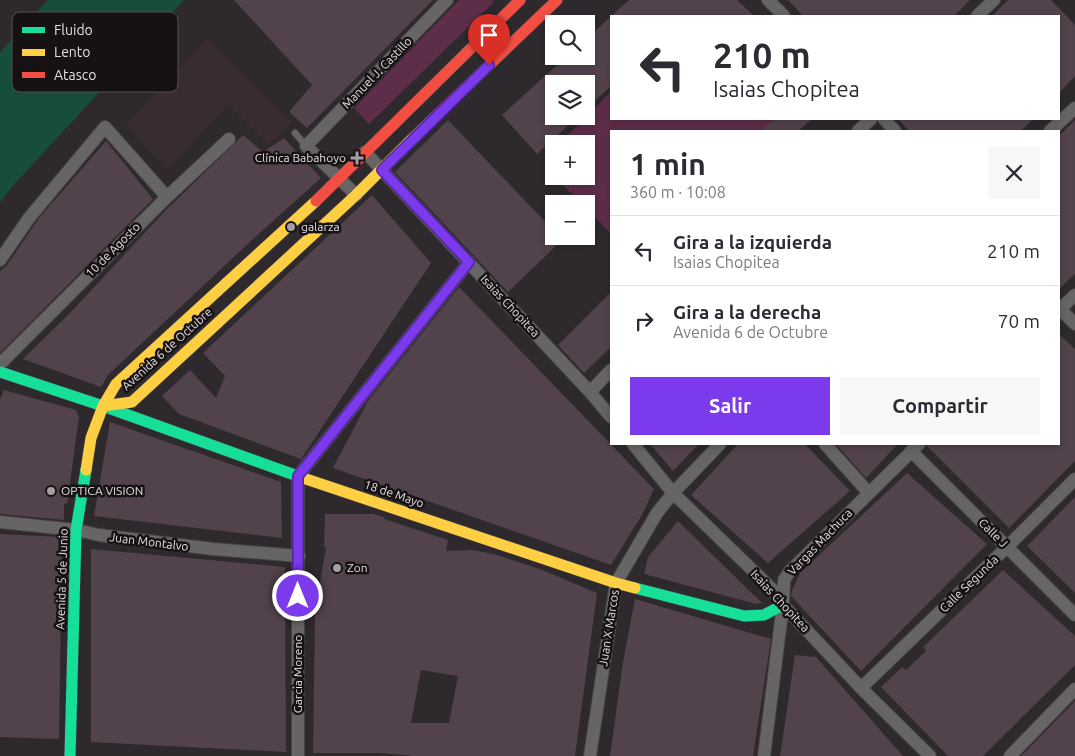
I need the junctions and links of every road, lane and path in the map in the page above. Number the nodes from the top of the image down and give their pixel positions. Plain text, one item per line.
1 (448, 0) edge
2 (557, 0) edge
3 (994, 0) edge
4 (516, 1) edge
5 (773, 2) edge
6 (783, 15) edge
7 (978, 15) edge
8 (1075, 108) edge
9 (870, 120) edge
10 (885, 120) edge
11 (859, 130) edge
12 (894, 130) edge
13 (1051, 130) edge
14 (295, 133) dead end
15 (229, 139) dead end
16 (306, 146) junction
17 (366, 152) junction
18 (382, 170) junction
19 (340, 179) junction
20 (356, 195) junction
21 (166, 197) junction
22 (0, 260) edge
23 (469, 262) junction
24 (1075, 295) edge
25 (1060, 308) edge
26 (1060, 310) edge
27 (1075, 324) edge
28 (0, 364) edge
29 (610, 371) edge
30 (0, 372) edge
31 (590, 392) junction
32 (103, 406) junction
33 (610, 416) edge
34 (634, 445) edge
35 (719, 445) edge
36 (827, 445) edge
37 (915, 447) edge
38 (298, 476) junction
39 (1075, 479) edge
40 (868, 492) junction
41 (673, 493) junction
42 (0, 522) edge
43 (76, 530) junction
44 (1007, 547) junction
45 (299, 556) junction
46 (616, 583) junction
47 (783, 605) junction
48 (1075, 615) edge
49 (861, 688) junction
50 (1075, 689) edge
51 (70, 756) edge
52 (298, 756) edge
53 (590, 756) edge
54 (764, 756) edge
55 (930, 756) edge
56 (1010, 756) edge

1 - 16 street, Manuel J. Castillo
2 - 18 main road, Avenida 6 de Octubre
3 - 7 street
4 - 17 main road, Avenida 6 de Octubre
5 - 6 street
8 - 13 street
9 - 11 street
10 - 12 street
14 - 16 lane
15 - 21 street, 10 de Agosto
16 - 19 street
17 - 18 street, Isaias Chopitea
17 - 19 main road, Avenida 6 de Octubre
18 - 20 main road, Avenida 6 de Octubre
18 - 23 street, Isaias Chopitea
19 - 20 street
19 - 32 main road, Avenida 6 de Octubre
20 - 32 main road, Avenida 6 de Octubre
21 - 22 street
21 - 28 street, 10 de Agosto
23 - 31 street, Isaias Chopitea
23 - 38 street
24 - 25 street
26 - 27 street
29 - 31 street
30 - 32 main road, 18 de Mayo
31 - 33 street, Isaias Chopitea
32 - 38 main road, 18 de Mayo
32 - 43 main road, Avenida 5 de Junio
34 - 41 street, Isaias Chopitea
35 - 41 street, Juan X Marcos
36 - 40 street
37 - 40 street, Vargas Machuca
37 - 44 street, Calle J
38 - 45 street, Garcia Moreno
38 - 46 main road, 18 de Mayo
39 - 44 street, Calle Segunda
40 - 47 street, Vargas Machuca
41 - 46 street, Juan X Marcos
41 - 47 street, Isaias Chopitea
42 - 43 street, Juan Montalvo
43 - 45 street, Juan Montalvo
43 - 51 main road, Avenida 5 de Junio
44 - 48 street, Calle J
44 - 49 street, Calle Segunda
45 - 52 street, Garcia Moreno
46 - 47 main road, 18 de Mayo
46 - 53 street, Juan X Marcos
47 - 49 street, Isaias Chopitea
47 - 54 street, Vargas Machuca
49 - 55 street, Isaias Chopitea
50 - 56 street

